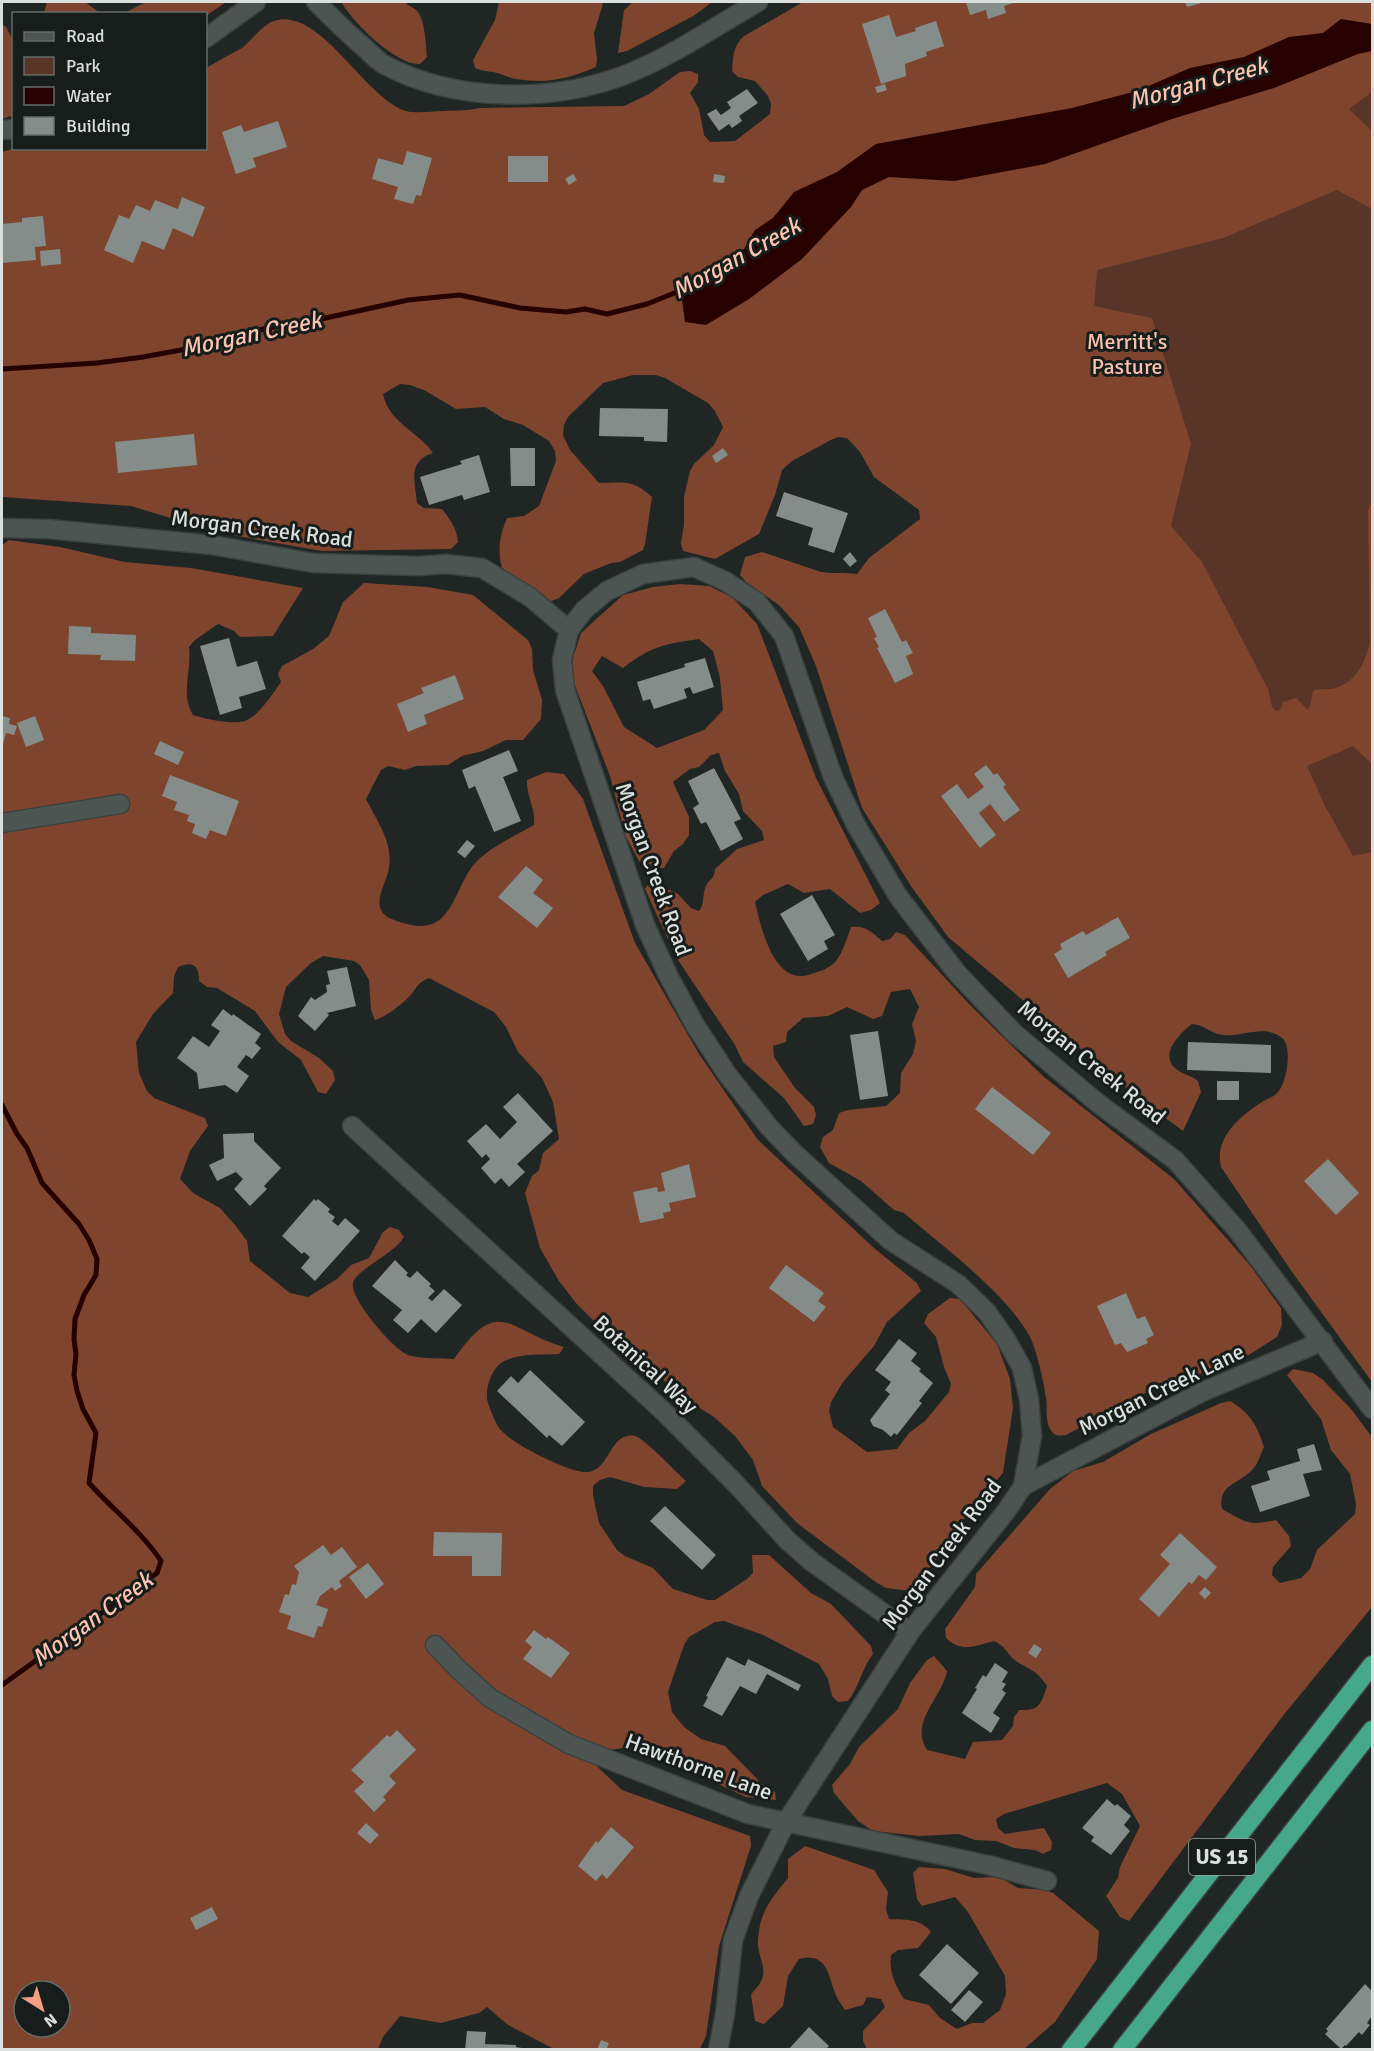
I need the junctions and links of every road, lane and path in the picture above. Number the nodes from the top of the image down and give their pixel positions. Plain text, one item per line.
1 (256, 2) edge
2 (316, 2) edge
3 (758, 2) edge
4 (207, 37) edge
5 (2, 528) edge
6 (569, 630) junction
7 (120, 804) dead end
8 (2, 823) edge
9 (352, 1126) dead end
10 (1323, 1341) junction
11 (1372, 1408) edge
12 (1023, 1486) junction
13 (910, 1632) junction
14 (435, 1645) dead end
15 (1372, 1665) edge
16 (1372, 1730) edge
17 (786, 1822) junction
18 (1047, 1881) dead end
19 (718, 2049) edge
20 (1071, 2049) edge
21 (1122, 2049) edge

1 - 4 street
2 - 3 street
5 - 6 street, Morgan Creek Road
6 - 10 street, Morgan Creek Road
6 - 12 street, Morgan Creek Road
7 - 8 street
9 - 13 street, Botanical Way
10 - 11 street, Morgan Creek Road
10 - 12 street, Morgan Creek Lane
12 - 13 street, Morgan Creek Road
13 - 17 street, Morgan Creek Road
14 - 17 street, Hawthorne Lane
15 - 20 highway, US 15
16 - 21 highway, US 15
17 - 18 street, Hawthorne Lane
17 - 19 street, Morgan Creek Road

